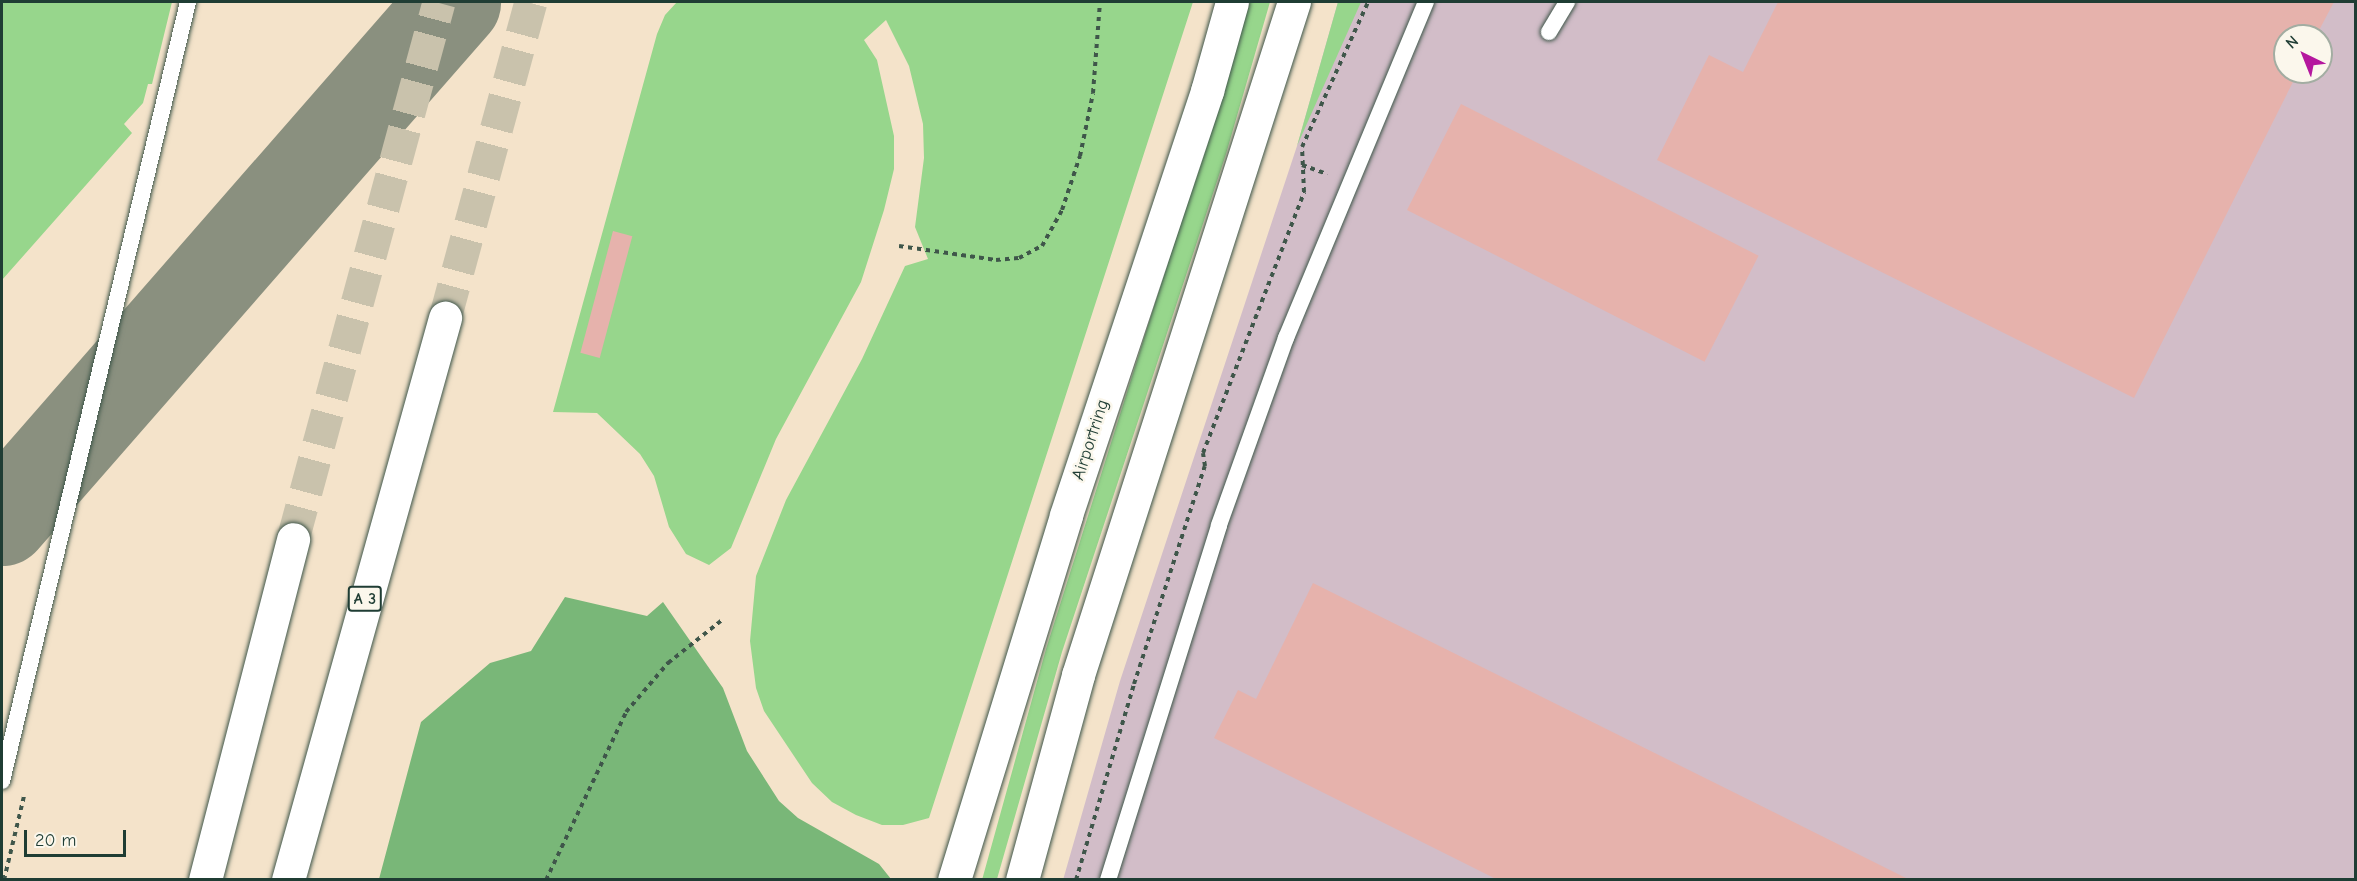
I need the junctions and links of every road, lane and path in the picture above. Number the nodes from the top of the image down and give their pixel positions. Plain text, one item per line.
1 (188, 2) edge
2 (1100, 2) edge
3 (1232, 2) edge
4 (1294, 2) edge
5 (1368, 2) edge
6 (1426, 2) edge
7 (1568, 2) edge
8 (1549, 32) dead end
9 (899, 246) dead end
10 (445, 318) tunnel mouth
11 (293, 539) tunnel mouth
12 (722, 620) dead end
13 (2, 781) edge
14 (205, 879) edge
15 (288, 879) edge
16 (546, 879) edge
17 (954, 879) edge
18 (1022, 879) edge
19 (1076, 879) edge
20 (1108, 879) edge

1 - 13 lane
2 - 9 path
3 - 17 main road, Airportring
4 - 18 main road
5 - 19 path
6 - 20 lane
7 - 8 lane
10 - 15 main road, A 3
11 - 14 main road
12 - 16 path

